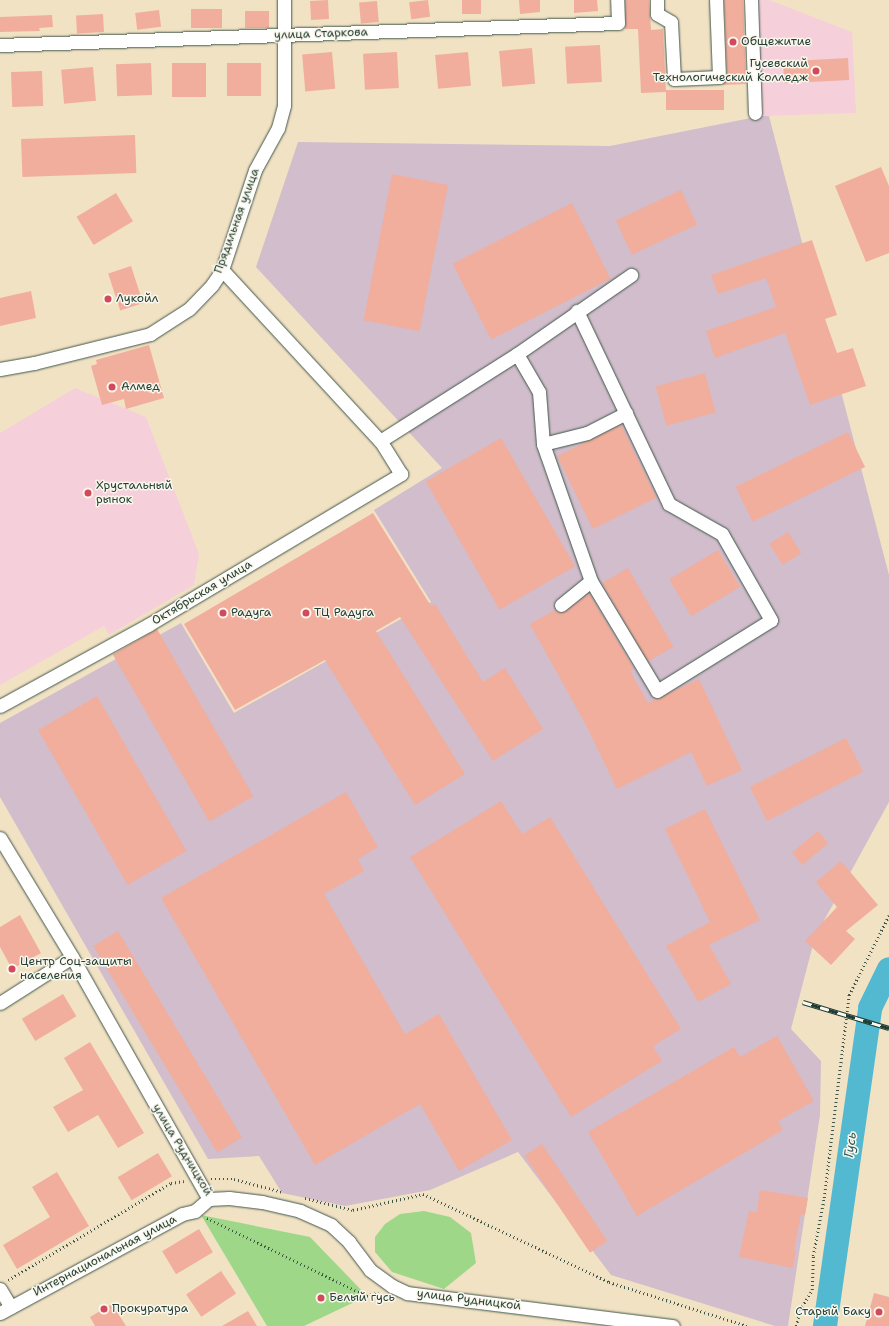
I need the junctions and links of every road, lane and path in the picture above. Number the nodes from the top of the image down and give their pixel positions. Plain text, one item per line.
1 (284, 0) edge
2 (618, 0) edge
3 (657, 0) edge
4 (716, 0) edge
5 (751, 0) edge
6 (284, 36) junction
7 (0, 45) edge
8 (755, 113) dead end
9 (222, 270) junction
10 (631, 275) dead end
11 (577, 311) junction
12 (517, 354) junction
13 (0, 369) edge
14 (626, 413) junction
15 (380, 441) junction
16 (543, 444) junction
17 (591, 581) junction
18 (561, 605) dead end
19 (0, 706) edge
20 (0, 838) edge
21 (889, 915) edge
22 (72, 957) junction
23 (0, 1003) edge
24 (206, 1180) dead end
25 (188, 1181) dead end
26 (286, 1193) dead end
27 (301, 1197) dead end
28 (209, 1199) junction
29 (195, 1210) junction
30 (3, 1285) edge
31 (392, 1286) junction
32 (5, 1310) edge
33 (672, 1326) edge
34 (748, 1326) edge
35 (796, 1326) edge

1 - 6 street, Прядильная улица
2 - 6 street, улица Старкова
3 - 4 street
5 - 8 street
6 - 7 street, улица Старкова
6 - 9 street, Прядильная улица
9 - 13 street, Прядильная улица
9 - 15 street
10 - 11 street
11 - 12 street
11 - 14 street
12 - 15 street
12 - 16 street
14 - 16 street
14 - 17 street
15 - 19 street, Октябрьская улица
16 - 17 street
17 - 18 street
20 - 22 street, улица Рудницкой
21 - 35 path
22 - 23 street
22 - 28 street, улица Рудницкой
24 - 26 path
25 - 30 path
27 - 34 path
28 - 29 street, Интернациональная улица
28 - 31 street, улица Рудницкой
29 - 31 path
29 - 32 street, Интернациональная улица
30 - 32 street
31 - 33 street, улица Рудницкой

